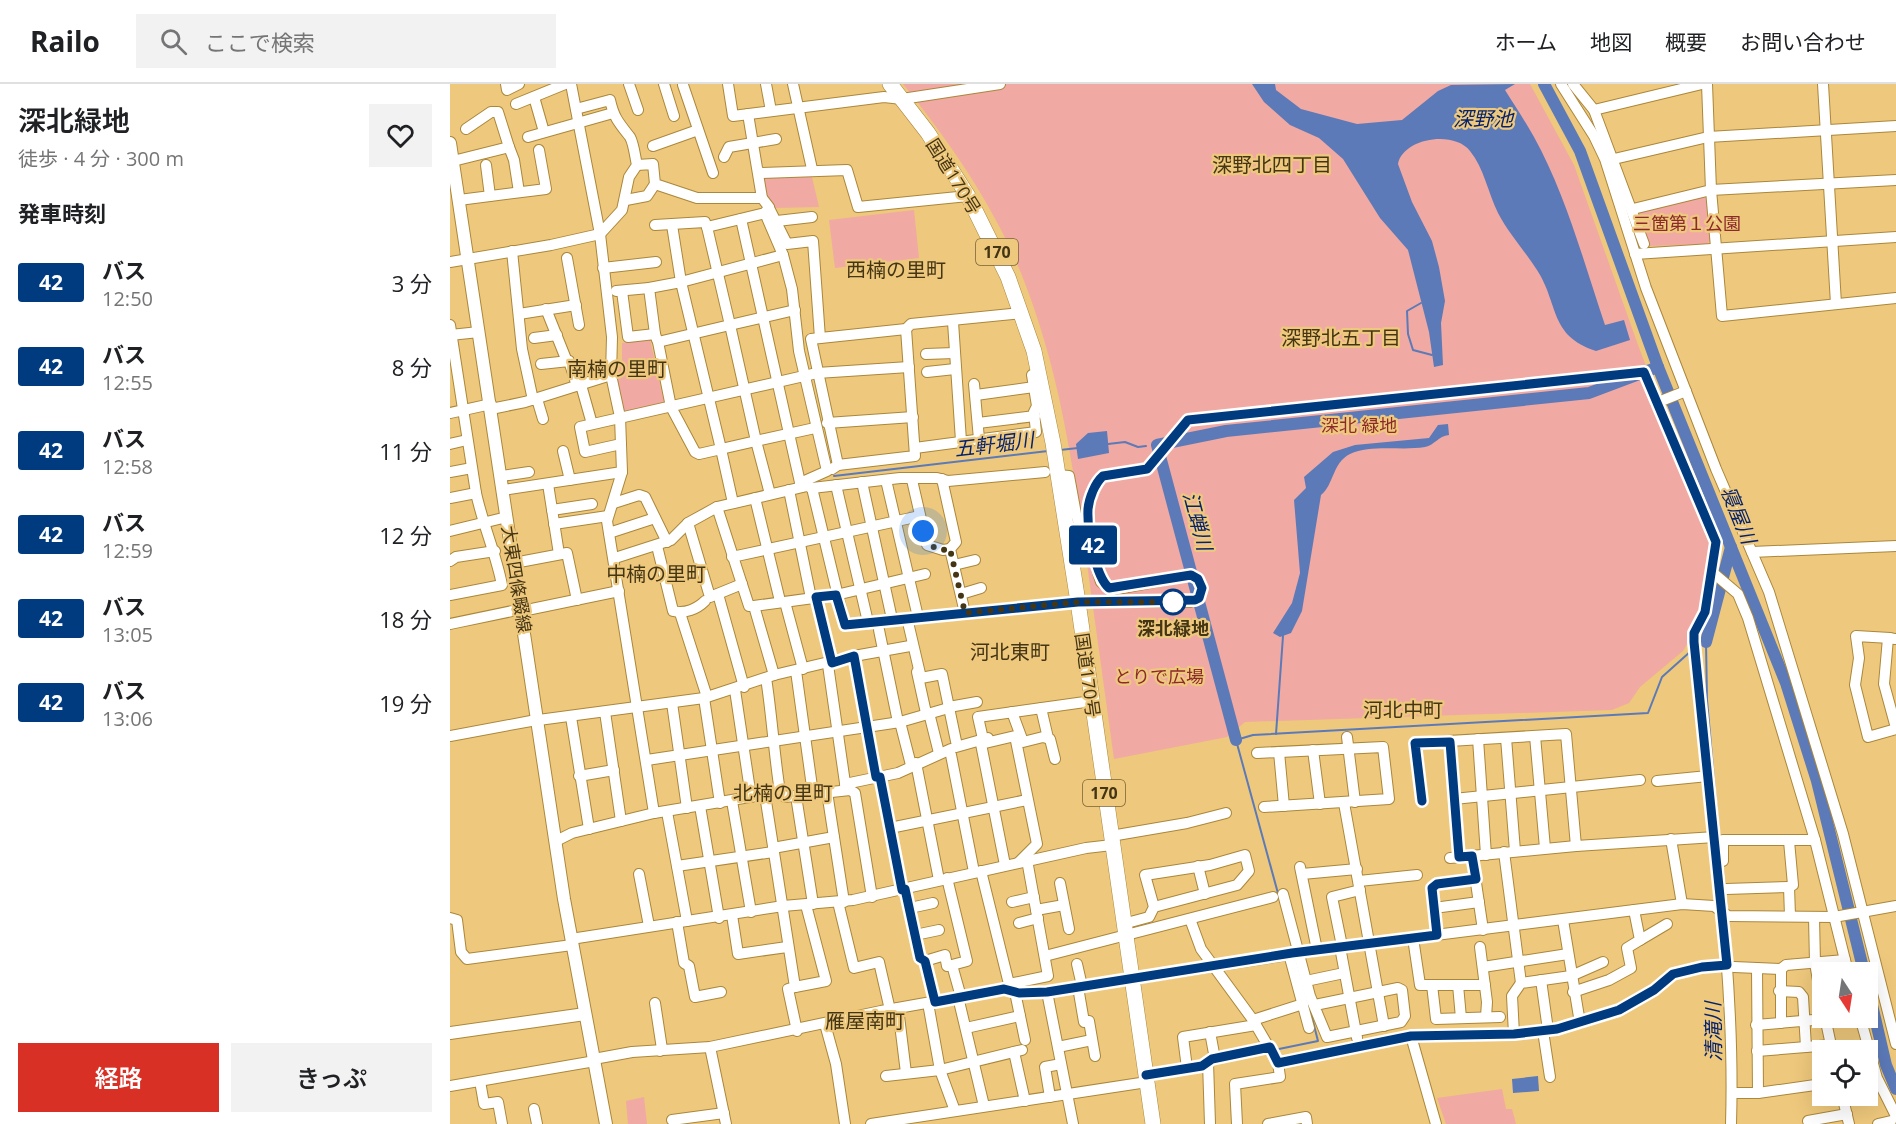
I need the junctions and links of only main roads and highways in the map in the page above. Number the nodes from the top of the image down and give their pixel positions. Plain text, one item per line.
1 (890, 84) edge
2 (450, 143) edge
3 (585, 1014) junction
4 (450, 1033) edge
5 (606, 1124) edge
6 (1153, 1124) edge

1 - 6 highway, 国道170号 / 170
2 - 3 main road, 大東四條畷線
3 - 4 main road
3 - 5 main road, 大東四條畷線

